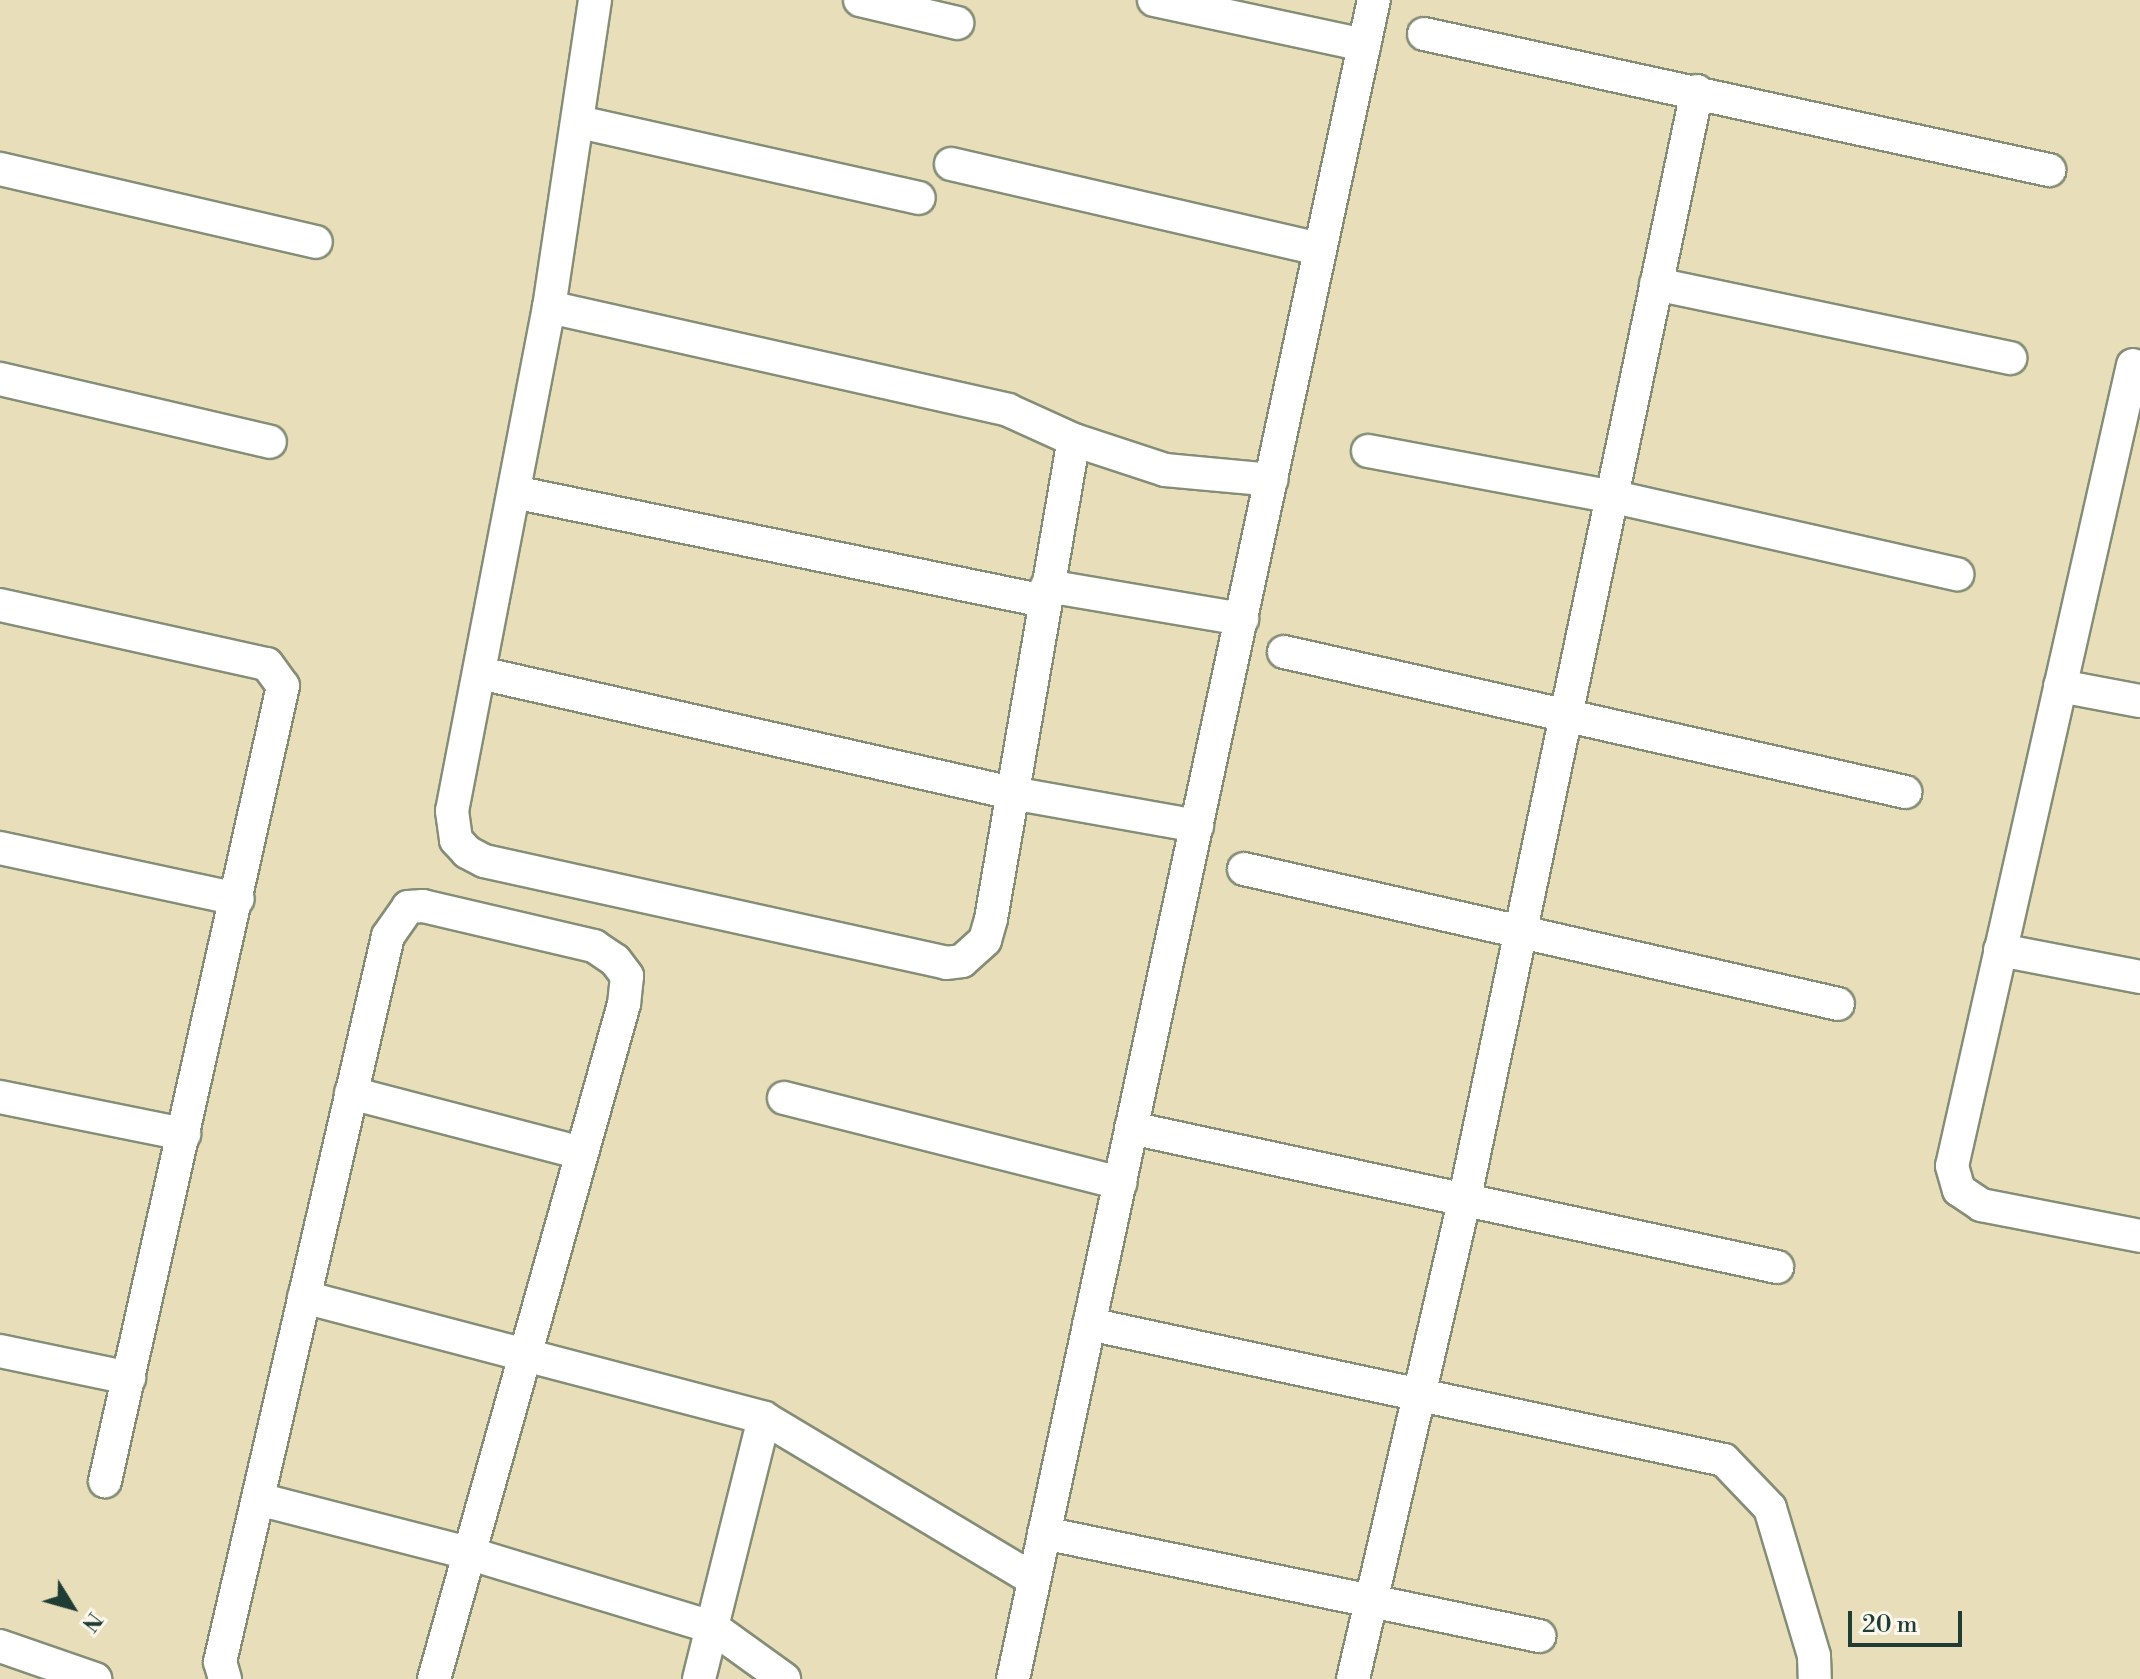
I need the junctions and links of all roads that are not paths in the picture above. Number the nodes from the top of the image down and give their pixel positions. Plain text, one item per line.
1 (595, 0) edge
2 (860, 0) edge
3 (1154, 0) edge
4 (1374, 0) edge
5 (957, 23) dead end
6 (1424, 34) dead end
7 (1364, 45) junction
8 (1697, 91) junction
9 (579, 122) junction
10 (951, 164) dead end
11 (0, 169) edge
12 (2049, 170) dead end
13 (919, 198) dead end
14 (316, 242) dead end
15 (1319, 249) junction
16 (1656, 284) junction
17 (549, 307) junction
18 (2010, 358) dead end
19 (2133, 365) dead end
20 (0, 379) edge
21 (2129, 437) edge
22 (1074, 440) junction
23 (270, 442) dead end
24 (1368, 451) dead end
25 (1272, 480) junction
26 (514, 492) junction
27 (1614, 497) junction
28 (1957, 574) dead end
29 (1046, 594) junction
30 (0, 605) edge
31 (1242, 619) junction
32 (1284, 652) dead end
33 (480, 673) junction
34 (2060, 686) junction
35 (2140, 701) edge
36 (1567, 712) junction
37 (1905, 792) dead end
38 (1012, 793) junction
39 (1197, 826) junction
40 (0, 848) edge
41 (1244, 869) dead end
42 (238, 899) junction
43 (1521, 932) junction
44 (2000, 950) junction
45 (2140, 977) edge
46 (1838, 1004) dead end
47 (351, 1093) junction
48 (0, 1097) edge
49 (784, 1098) dead end
50 (1131, 1128) junction
51 (184, 1134) junction
52 (581, 1153) junction
53 (1120, 1183) junction
54 (1465, 1197) junction
55 (2140, 1236) edge
56 (1777, 1267) dead end
57 (304, 1297) junction
58 (1089, 1324) junction
59 (0, 1351) edge
60 (522, 1355) junction
61 (129, 1378) junction
62 (1419, 1395) junction
63 (764, 1418) junction
64 (105, 1481) dead end
65 (258, 1499) junction
66 (1044, 1533) junction
67 (468, 1553) junction
68 (1033, 1579) junction
69 (1371, 1601) junction
70 (712, 1627) junction
71 (1539, 1636) dead end
72 (0, 1646) edge
73 (95, 1679) edge
74 (225, 1679) edge
75 (434, 1679) edge
76 (699, 1679) edge
77 (784, 1679) edge
78 (1013, 1679) edge
79 (1353, 1679) edge
80 (1815, 1679) edge

1 - 9 street
2 - 5 street
3 - 7 street
4 - 7 street
6 - 8 street
7 - 15 street
8 - 12 street
8 - 16 street
9 - 13 street
9 - 17 street
10 - 15 street
11 - 14 street
15 - 25 street
16 - 18 street
16 - 27 street
17 - 22 street
17 - 26 street
19 - 21 street
20 - 23 street
21 - 34 street
22 - 25 street
22 - 29 street
24 - 27 street
25 - 31 street
26 - 29 street
26 - 33 street
27 - 28 street
27 - 36 street
29 - 31 street
29 - 38 street
30 - 42 street
31 - 39 street
32 - 36 street
33 - 38 street
33 - 38 street
34 - 35 street
34 - 44 street
36 - 37 street
36 - 43 street
38 - 39 street
39 - 50 street
40 - 42 street
41 - 43 street
42 - 51 street
43 - 46 street
43 - 54 street
44 - 45 street
44 - 55 street
47 - 52 street
47 - 52 street
47 - 57 street
48 - 51 street
49 - 53 street
50 - 53 street
50 - 54 street
51 - 61 street
52 - 60 street
53 - 58 street
54 - 56 street
54 - 62 street
57 - 60 street
57 - 65 street
58 - 62 street
58 - 66 street
59 - 61 street
60 - 63 street
60 - 67 street
61 - 64 street
62 - 69 street
62 - 80 street
63 - 68 street
63 - 70 street
65 - 67 street
65 - 74 street
66 - 68 street
66 - 69 street
67 - 70 street
67 - 75 street
68 - 78 street
69 - 71 street
69 - 79 street
70 - 76 street
70 - 77 street
72 - 73 street

